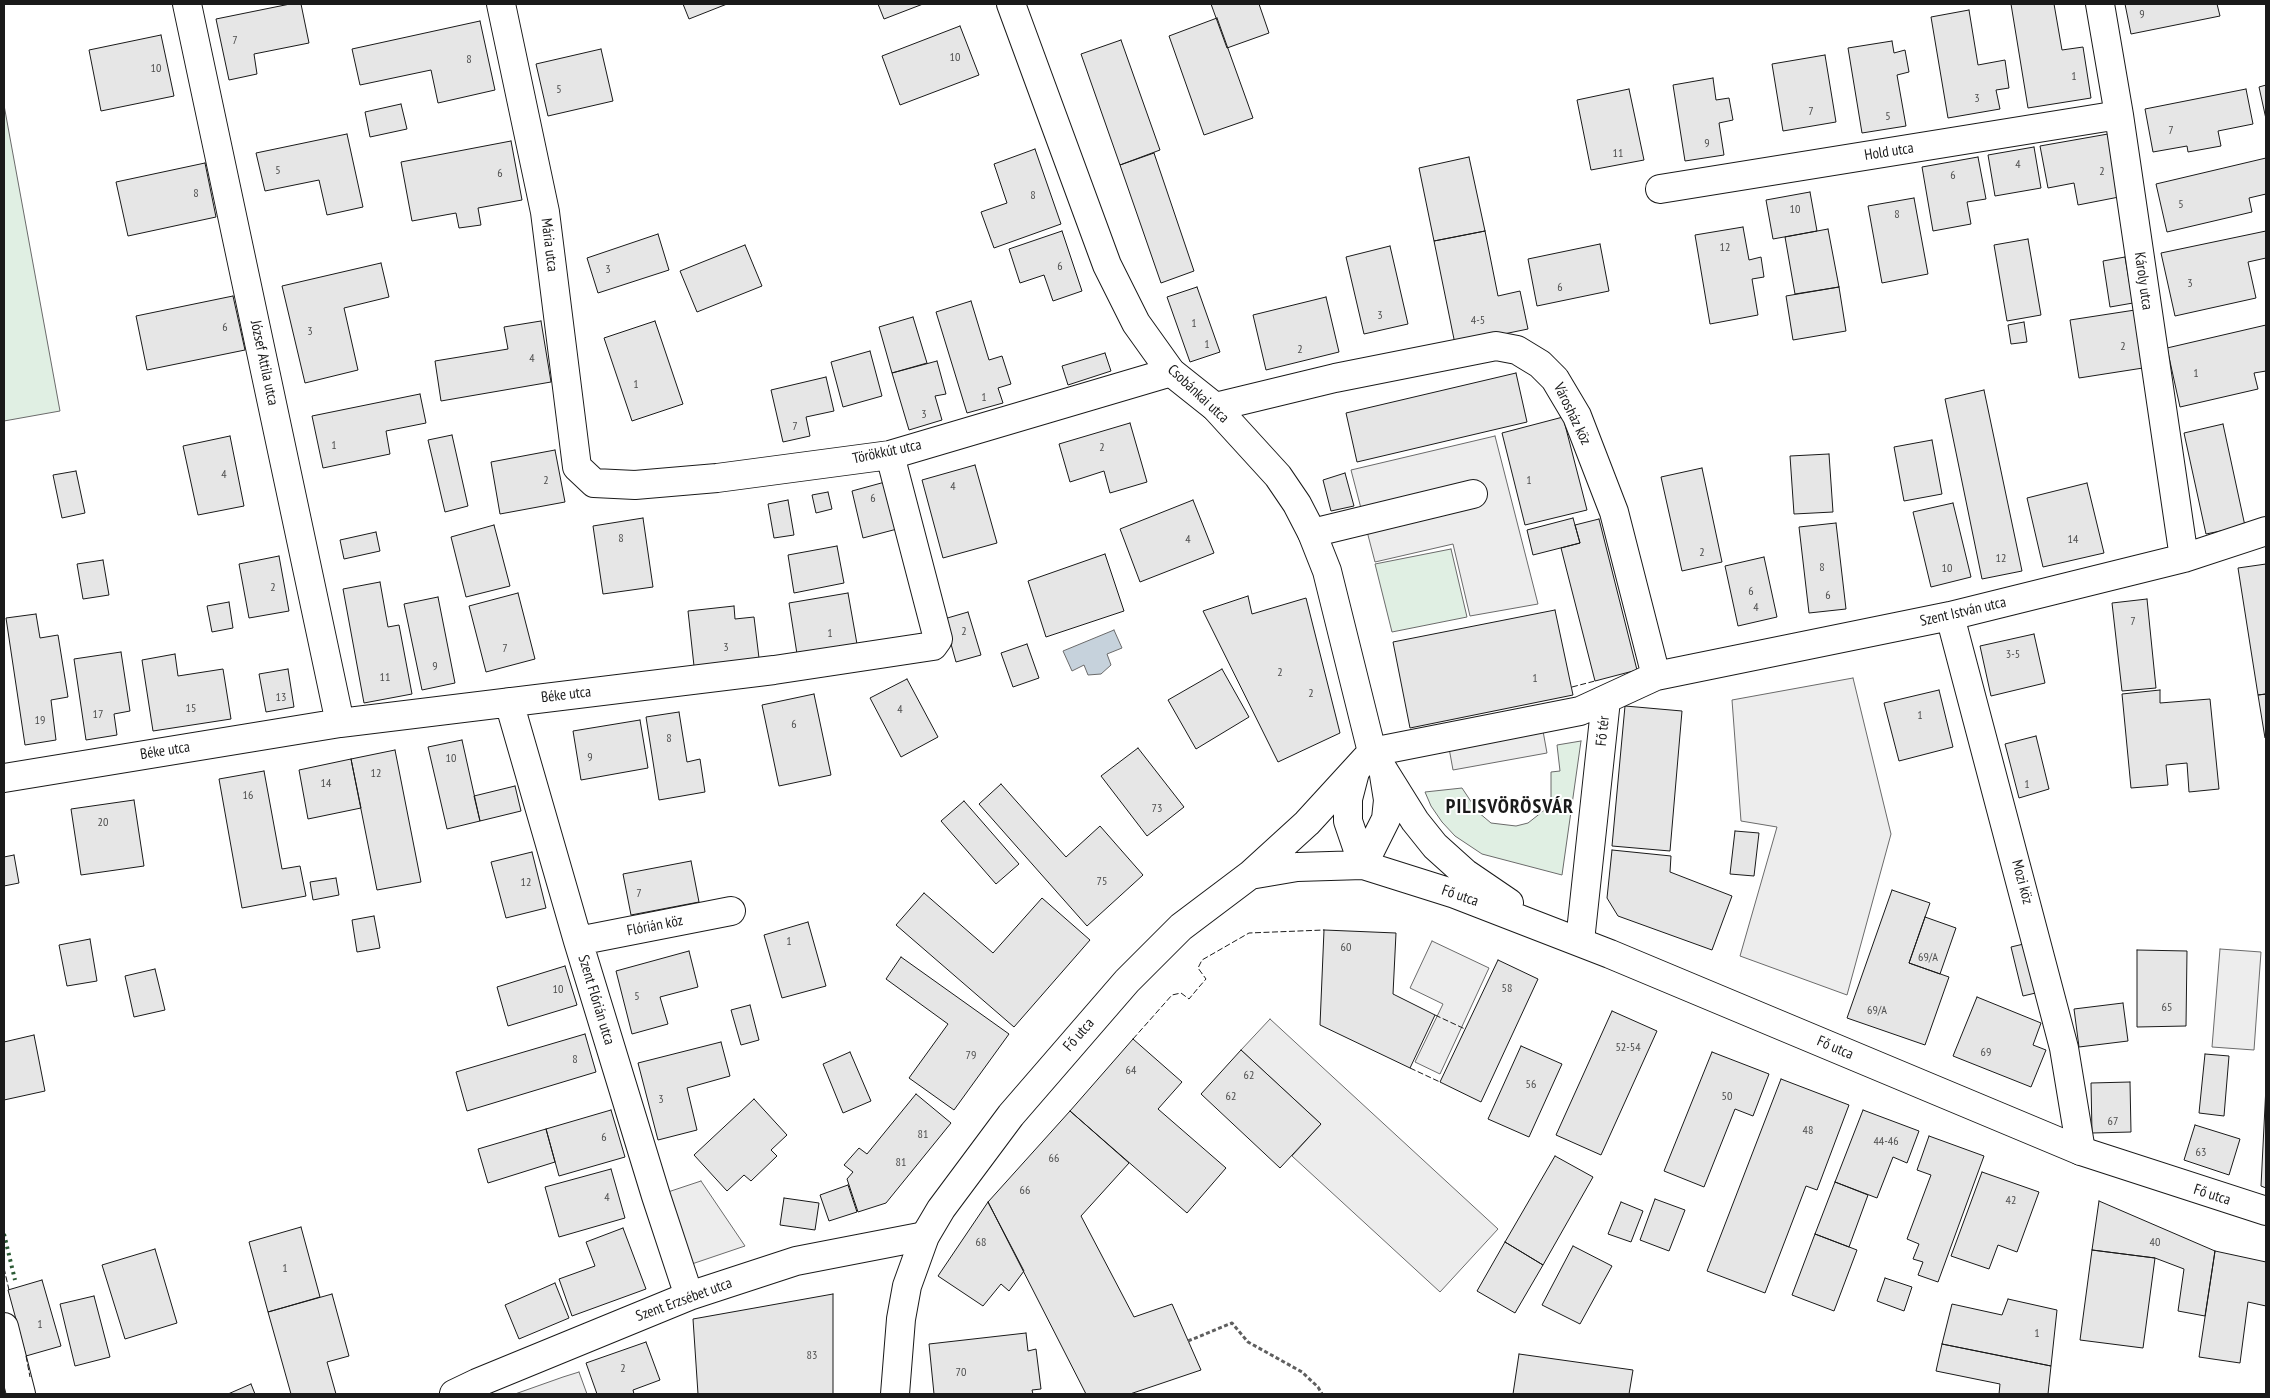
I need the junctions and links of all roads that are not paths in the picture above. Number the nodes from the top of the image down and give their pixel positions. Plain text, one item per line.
1 (187, 4) edge
2 (501, 4) edge
3 (1011, 4) edge
4 (2100, 4) edge
5 (2119, 115) junction
6 (1660, 189) dead end
7 (1171, 372) junction
8 (1215, 407) junction
9 (890, 455) junction
10 (594, 483) joint
11 (1473, 494) dead end
12 (2266, 531) edge
13 (1312, 533) junction
14 (2184, 558) junction
15 (1950, 616) junction
16 (1656, 676) junction
17 (1606, 700) junction
18 (509, 702) junction
19 (340, 723) junction
20 (1370, 765) junction
21 (4, 778) edge
22 (1363, 865) junction
23 (1250, 875) junction
24 (732, 911) dead end
25 (1543, 927) junction
26 (578, 941) junction
27 (1580, 941) junction
28 (2081, 1151) junction
29 (2266, 1211) edge
30 (925, 1236) junction
31 (689, 1296) junction
32 (4, 1327) edge
33 (21, 1394) edge
34 (454, 1394) edge
35 (895, 1394) edge

1 - 19 street, József Attila utca
2 - 10 street, Mária utca
3 - 7 street, Csobánkai utca
4 - 5 street, Károly utca
5 - 6 street, Hold utca
5 - 14 street, Károly utca
7 - 8 street, Csobánkai utca
7 - 9 street, Törökkút utca
8 - 13 street, Csobánkai utca
8 - 16 street, Városház köz
9 - 10 street, Törökkút utca
9 - 18 street, Béke utca
11 - 13 street
12 - 14 street, Szent István utca
13 - 20 street, Csobánkai utca
14 - 15 street, Szent István utca
15 - 16 street, Szent István utca
15 - 28 street, Mozi köz
16 - 17 street, Szent István utca
17 - 20 street, Fő tér
17 - 27 street, Fő tér
18 - 19 street, Béke utca
18 - 26 street, Szent Flórián utca
19 - 21 street, Béke utca
20 - 22 street
20 - 22 street
20 - 23 street
20 - 25 street
22 - 23 street, Fő utca
22 - 25 street, Fő utca
23 - 30 street, Fő utca
24 - 26 street, Flórián köz
25 - 27 street, Fő utca
26 - 31 street, Szent Flórián utca
27 - 28 street, Fő utca
28 - 29 street, Fő utca
30 - 31 street, Szent Erzsébet utca
30 - 35 street, Fő utca
31 - 34 street, Szent Erzsébet utca
32 - 33 street

